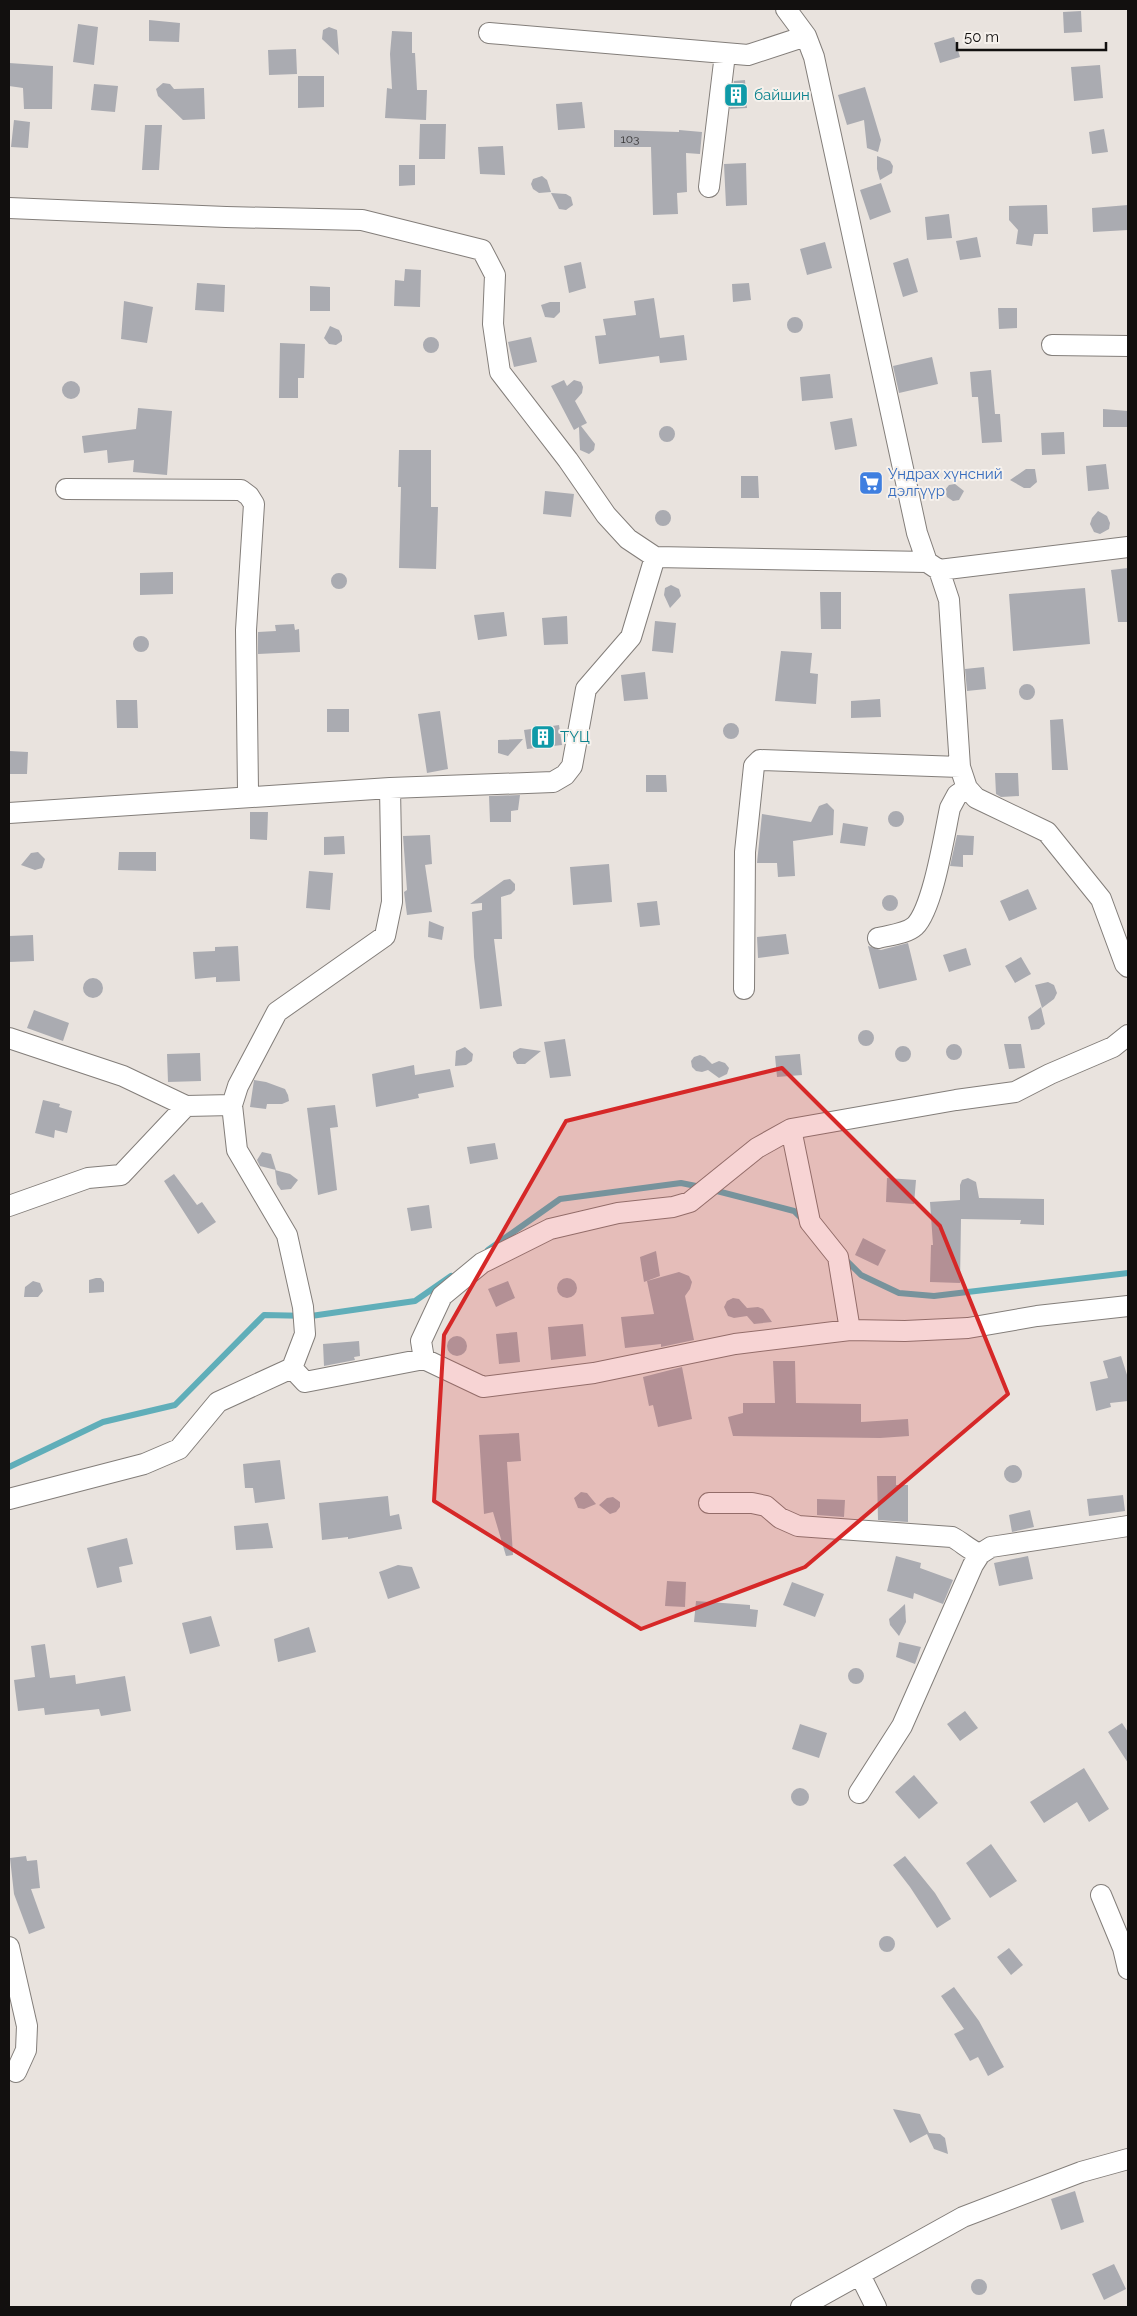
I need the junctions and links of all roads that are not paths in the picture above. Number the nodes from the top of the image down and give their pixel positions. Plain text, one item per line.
1 (786, 9) edge
2 (489, 33) dead end
3 (806, 36) junction
4 (725, 54) junction
5 (709, 187) dead end
6 (9, 208) edge
7 (1052, 344) dead end
8 (1128, 346) edge
9 (66, 489) dead end
10 (1128, 547) edge
11 (655, 558) junction
12 (933, 566) junction
13 (960, 767) junction
14 (390, 788) junction
15 (967, 788) junction
16 (252, 797) junction
17 (9, 813) edge
18 (878, 938) dead end
19 (1128, 967) edge
20 (744, 989) dead end
21 (1128, 1036) edge
22 (9, 1038) edge
23 (232, 1105) junction
24 (186, 1106) junction
25 (791, 1129) junction
26 (9, 1206) edge
27 (1128, 1306) edge
28 (850, 1330) junction
29 (424, 1359) junction
30 (292, 1368) junction
31 (9, 1499) edge
32 (709, 1503) dead end
33 (1128, 1526) edge
34 (980, 1554) junction
35 (859, 1793) dead end
36 (1101, 1896) dead end
37 (9, 1947) edge
38 (1128, 1969) edge
39 (16, 2072) dead end
40 (1128, 2159) edge
41 (860, 2275) junction
42 (800, 2307) edge
43 (876, 2307) edge

1 - 3 street
2 - 4 street
3 - 4 street
3 - 12 street
4 - 5 street
6 - 11 street
7 - 8 street
9 - 16 street
10 - 12 street
11 - 12 street
11 - 14 street
12 - 13 street
13 - 15 street
13 - 20 street
14 - 16 street
14 - 23 street
15 - 18 street
15 - 19 street
16 - 17 street
21 - 25 street
22 - 24 street
23 - 24 street
23 - 30 street
24 - 26 street
25 - 28 street
25 - 29 street
27 - 28 street
28 - 29 street
29 - 30 street
30 - 31 street
32 - 34 street
33 - 34 street
34 - 35 street
36 - 38 street
37 - 39 street
40 - 41 street
41 - 42 street
41 - 43 street

